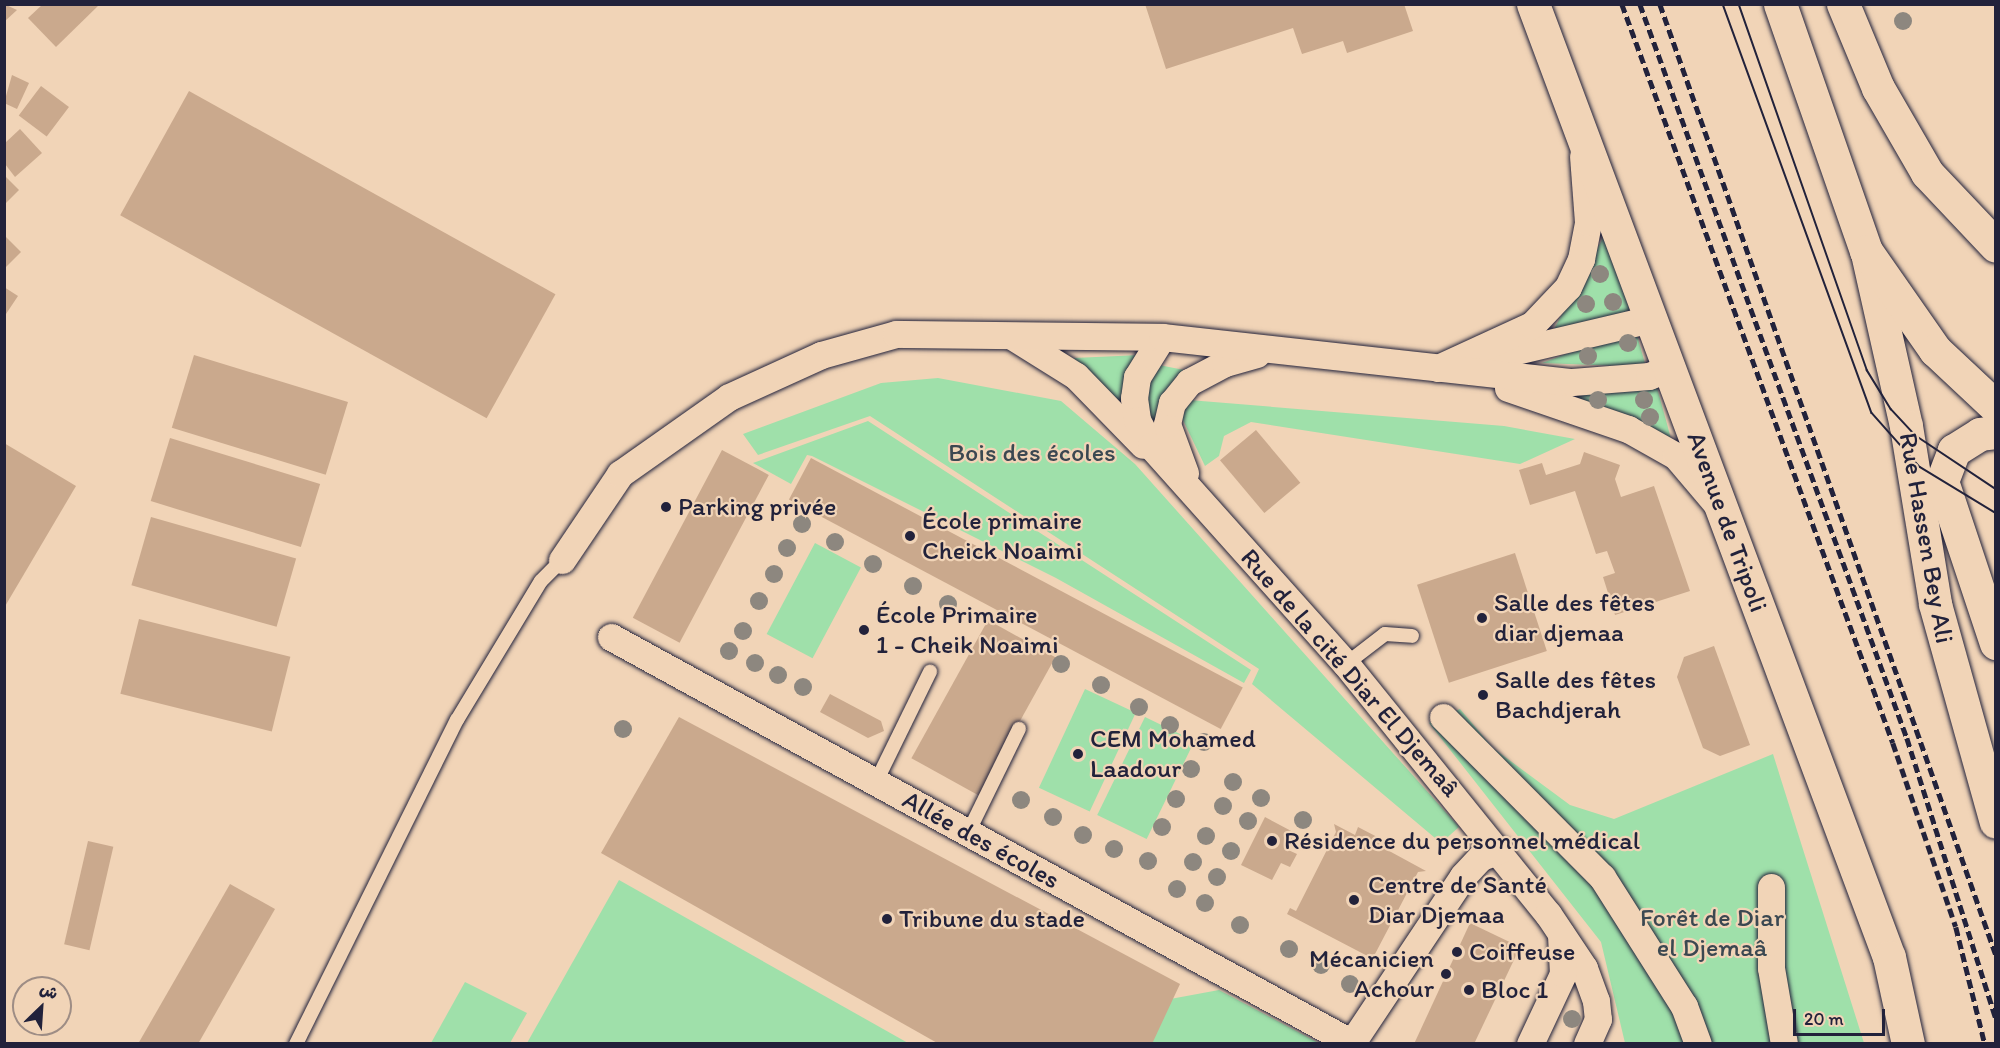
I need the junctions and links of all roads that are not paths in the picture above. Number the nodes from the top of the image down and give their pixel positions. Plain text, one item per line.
1 (1533, 4) edge
2 (1780, 4) edge
3 (1843, 4) edge
4 (1582, 134) junction
5 (1995, 246) edge
6 (1866, 251) junction
7 (1651, 319) junction
8 (1010, 335) junction
9 (1162, 337) junction
10 (1267, 351) junction
11 (1438, 368) junction
12 (1669, 368) junction
13 (1995, 407) edge
14 (1995, 432) edge
15 (1198, 498) junction
16 (1723, 512) junction
17 (562, 560) joint
18 (1412, 636) dead end
19 (611, 637) dead end
20 (1995, 643) edge
21 (1346, 664) junction
22 (930, 672) dead end
23 (1443, 717) dead end
24 (1019, 729) dead end
25 (876, 782) junction
26 (1995, 822) edge
27 (968, 833) junction
28 (1500, 850) junction
29 (1772, 887) dead end
30 (1561, 934) junction
31 (1352, 1043) edge
32 (296, 1044) edge
33 (1530, 1044) edge
34 (1587, 1044) edge
35 (1698, 1044) edge
36 (1784, 1044) edge
37 (1908, 1044) edge

1 - 4 main road, Avenue de Tripoli
2 - 6 main road
3 - 5 main road
4 - 7 main road, Avenue de Tripoli
4 - 11 street
6 - 13 main road
6 - 26 main road, Rue Hassen Bey Ali
7 - 11 street
7 - 12 main road, Avenue de Tripoli
8 - 9 street
8 - 15 street
8 - 17 street
9 - 10 street, Rue de la cité Diar El Djemaâ
9 - 15 street, Rue de la cité Diar El Djemaâ
10 - 11 street, Rue de la cité Diar El Djemaâ
10 - 15 street, Rue de la cité Diar El Djemaâ
11 - 12 street
11 - 16 street
12 - 16 main road, Avenue de Tripoli
14 - 20 main road, Rue Hassen Bey Ali
15 - 21 street, Rue de la cité Diar El Djemaâ
16 - 37 main road, Avenue de Tripoli
17 - 32 lane
18 - 21 lane
19 - 25 street, Allée des écoles
21 - 28 street, Rue de la cité Diar El Djemaâ
22 - 25 lane
23 - 35 street
24 - 27 lane
25 - 27 street, Allée des écoles
27 - 31 street, Allée des écoles
28 - 30 street, Rue de la cité Diar El Djemaâ
28 - 31 street
29 - 36 street
30 - 33 street
30 - 34 street, Rue de la cité Diar El Djemaâ

